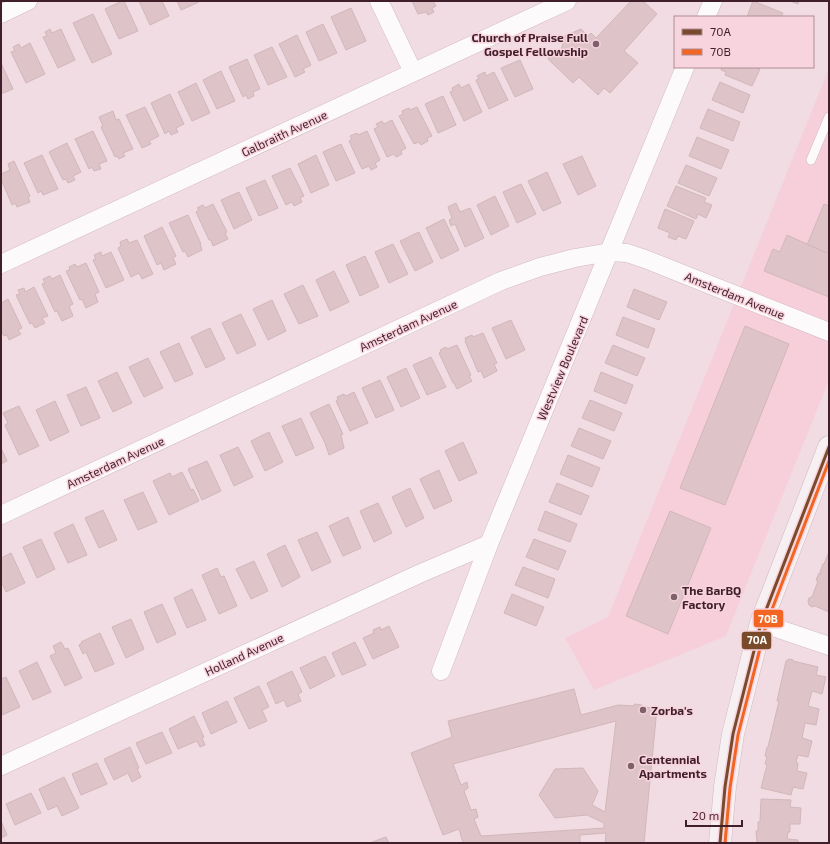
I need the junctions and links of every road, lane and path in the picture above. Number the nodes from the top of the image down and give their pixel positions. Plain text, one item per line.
1 (28, 1) edge
2 (379, 1) edge
3 (567, 1) edge
4 (713, 1) edge
5 (1, 14) edge
6 (706, 16) edge
7 (685, 68) edge
8 (413, 72) junction
9 (829, 118) edge
10 (811, 160) dead end
11 (610, 252) junction
12 (1, 264) edge
13 (829, 332) edge
14 (829, 447) edge
15 (1, 515) edge
16 (489, 544) junction
17 (761, 623) junction
18 (829, 646) edge
19 (441, 671) dead end
20 (1, 766) edge
21 (720, 843) edge

1 - 5 street
2 - 8 street
3 - 8 street, Galbraith Avenue
4 - 6 street
7 - 11 street, Westview Boulevard
8 - 12 street, Galbraith Avenue
9 - 10 lane
11 - 13 street, Amsterdam Avenue
11 - 15 street, Amsterdam Avenue
11 - 16 street, Westview Boulevard
14 - 17 main road
16 - 19 street, Westview Boulevard
16 - 20 street, Holland Avenue
17 - 18 street
17 - 21 main road

